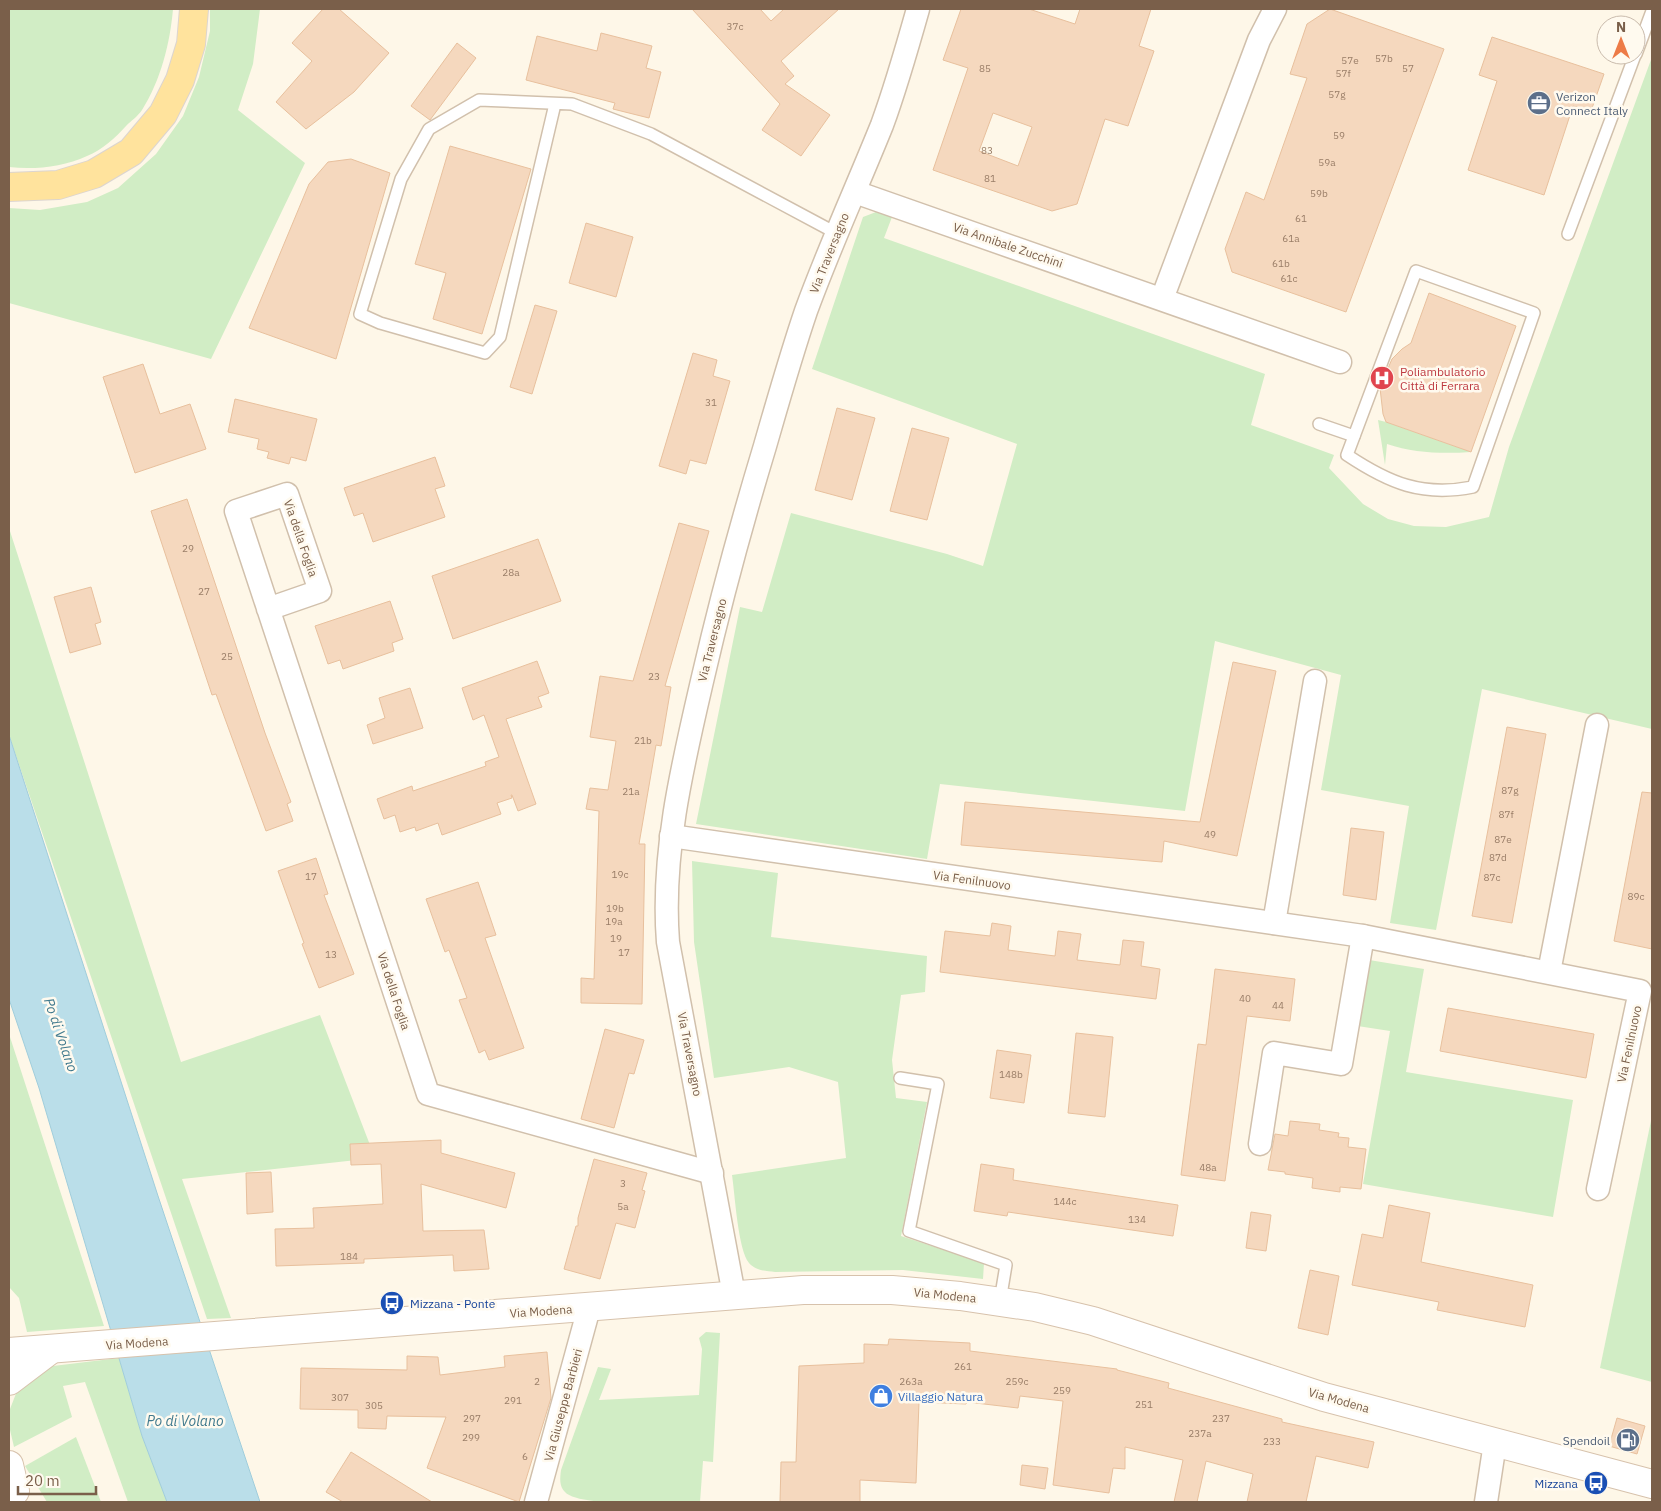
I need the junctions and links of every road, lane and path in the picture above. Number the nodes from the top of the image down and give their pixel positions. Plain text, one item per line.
1 (194, 9) edge
2 (918, 9) edge
3 (1275, 9) edge
4 (1652, 11) edge
5 (1646, 27) edge
6 (1632, 65) edge
7 (555, 104) junction
8 (9, 188) edge
9 (855, 192) junction
10 (836, 233) junction
11 (1568, 234) dead end
12 (1162, 299) junction
13 (1340, 362) dead end
14 (1319, 424) dead end
15 (1354, 436) junction
16 (268, 609) junction
17 (1315, 681) dead end
18 (1597, 725) dead end
19 (671, 836) junction
20 (1274, 923) junction
21 (1363, 936) junction
22 (1549, 972) junction
23 (900, 1078) dead end
24 (1260, 1144) dead end
25 (712, 1173) junction
26 (1598, 1189) dead end
27 (734, 1295) junction
28 (1000, 1300) junction
29 (589, 1308) junction
30 (11, 1374) edge
31 (1495, 1443) junction
32 (9, 1465) edge
33 (1652, 1484) edge
34 (15, 1492) edge
35 (536, 1502) edge
36 (1486, 1502) edge

1 - 8 main road
2 - 9 street, Via Traversagno
3 - 12 street
4 - 5 lane
6 - 11 lane
7 - 7 lane
7 - 10 lane
9 - 10 street, Via Traversagno
9 - 12 street, Via Annibale Zucchini
10 - 19 street, Via Traversagno
12 - 13 street, Via Annibale Zucchini
14 - 15 lane
15 - 15 lane
16 - 16 street, Via della Foglia
16 - 25 street, Via della Foglia
17 - 20 street
18 - 22 street
19 - 20 street, Via Fenilnuovo
19 - 25 street, Via Traversagno
20 - 21 street, Via Fenilnuovo
21 - 22 street, Via Fenilnuovo
21 - 24 street
22 - 26 street, Via Fenilnuovo
23 - 28 lane
25 - 27 street, Via Traversagno
27 - 28 main road, Via Modena
27 - 29 main road, Via Modena
28 - 31 main road, Via Modena
29 - 30 main road, Via Modena
29 - 35 street, Via Giuseppe Barbieri
31 - 33 main road, Via Modena
31 - 36 street
32 - 34 main road

